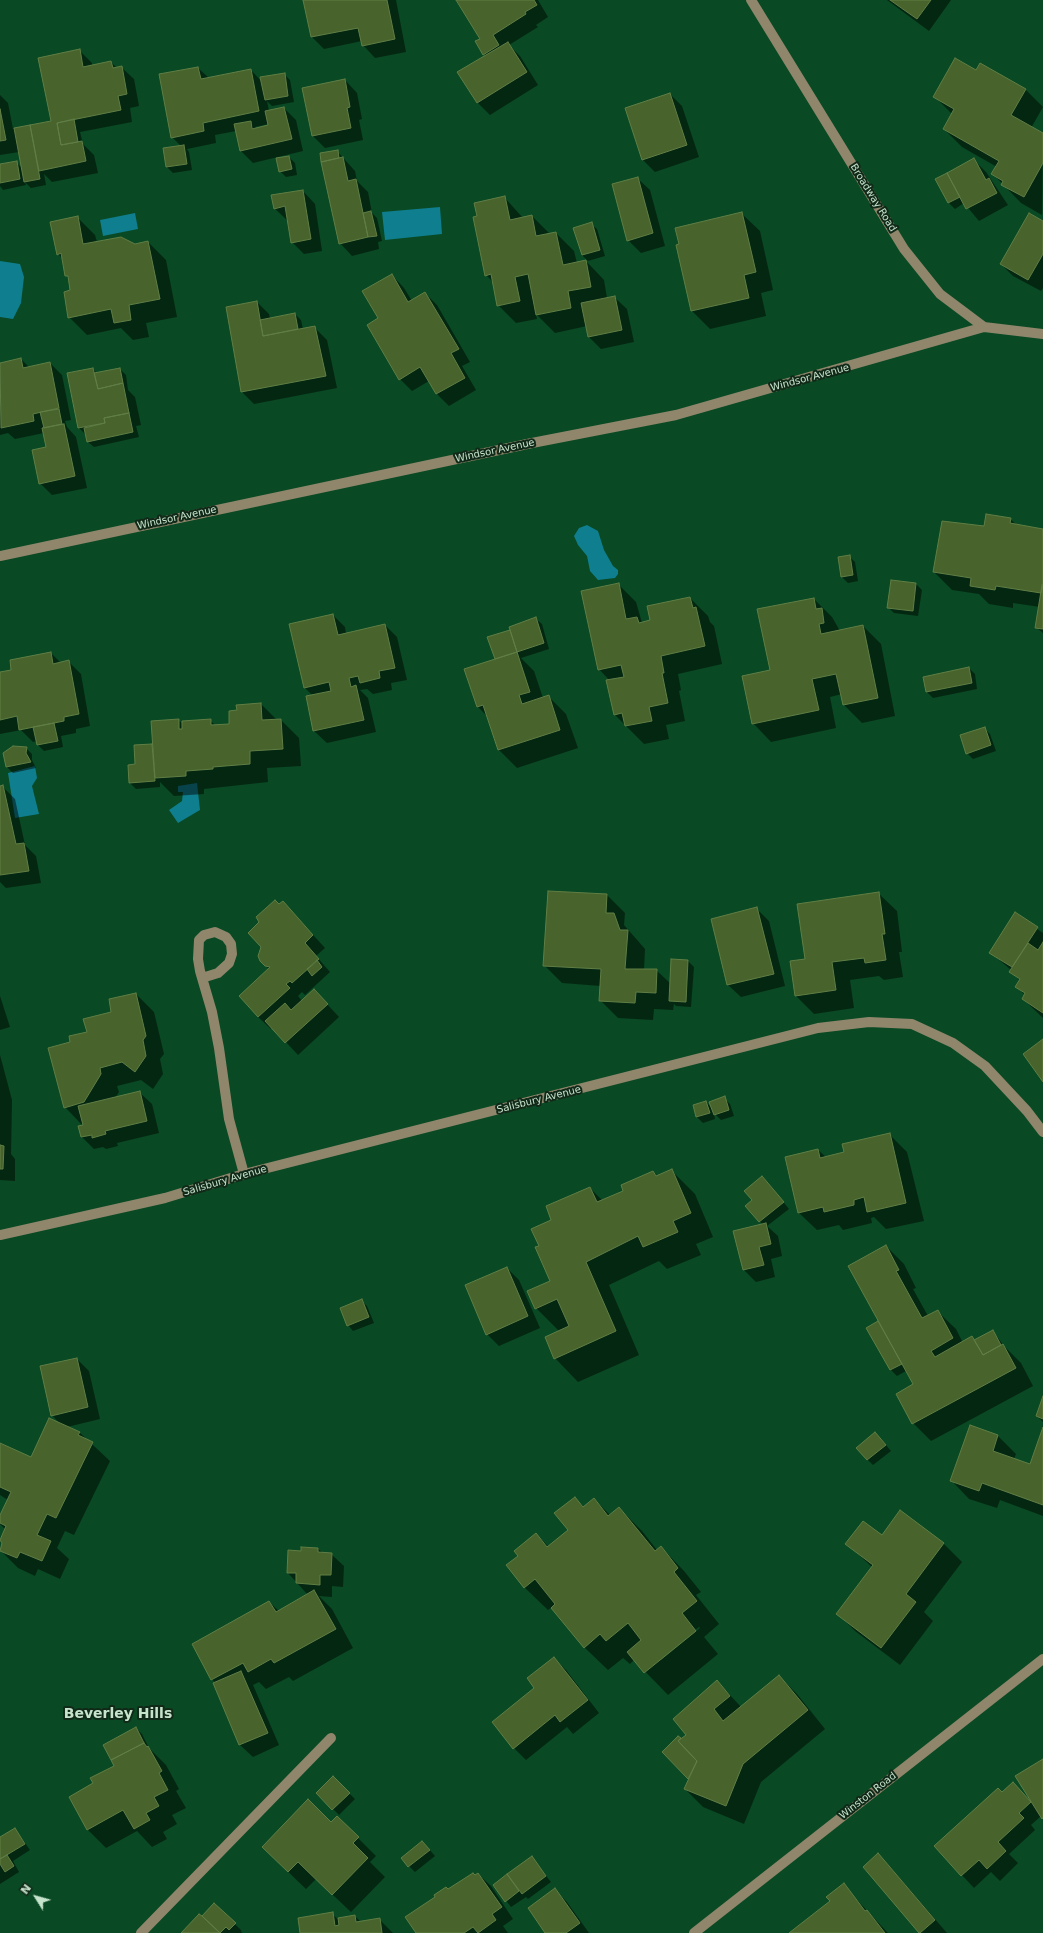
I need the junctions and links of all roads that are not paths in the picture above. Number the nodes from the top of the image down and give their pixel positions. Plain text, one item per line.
1 (751, 0) edge
2 (984, 327) junction
3 (1043, 334) edge
4 (0, 556) edge
5 (202, 978) junction
6 (1043, 1132) edge
7 (244, 1174) junction
8 (0, 1235) edge
9 (1043, 1659) edge
10 (331, 1738) dead end
11 (141, 1933) edge
12 (694, 1933) edge

1 - 2 street, Broadway Road
2 - 3 street
2 - 4 street, Windsor Avenue
5 - 5 street
5 - 7 street
6 - 7 street, Salisbury Avenue
7 - 8 street, Salisbury Avenue
9 - 12 street, Winston Road
10 - 11 street

